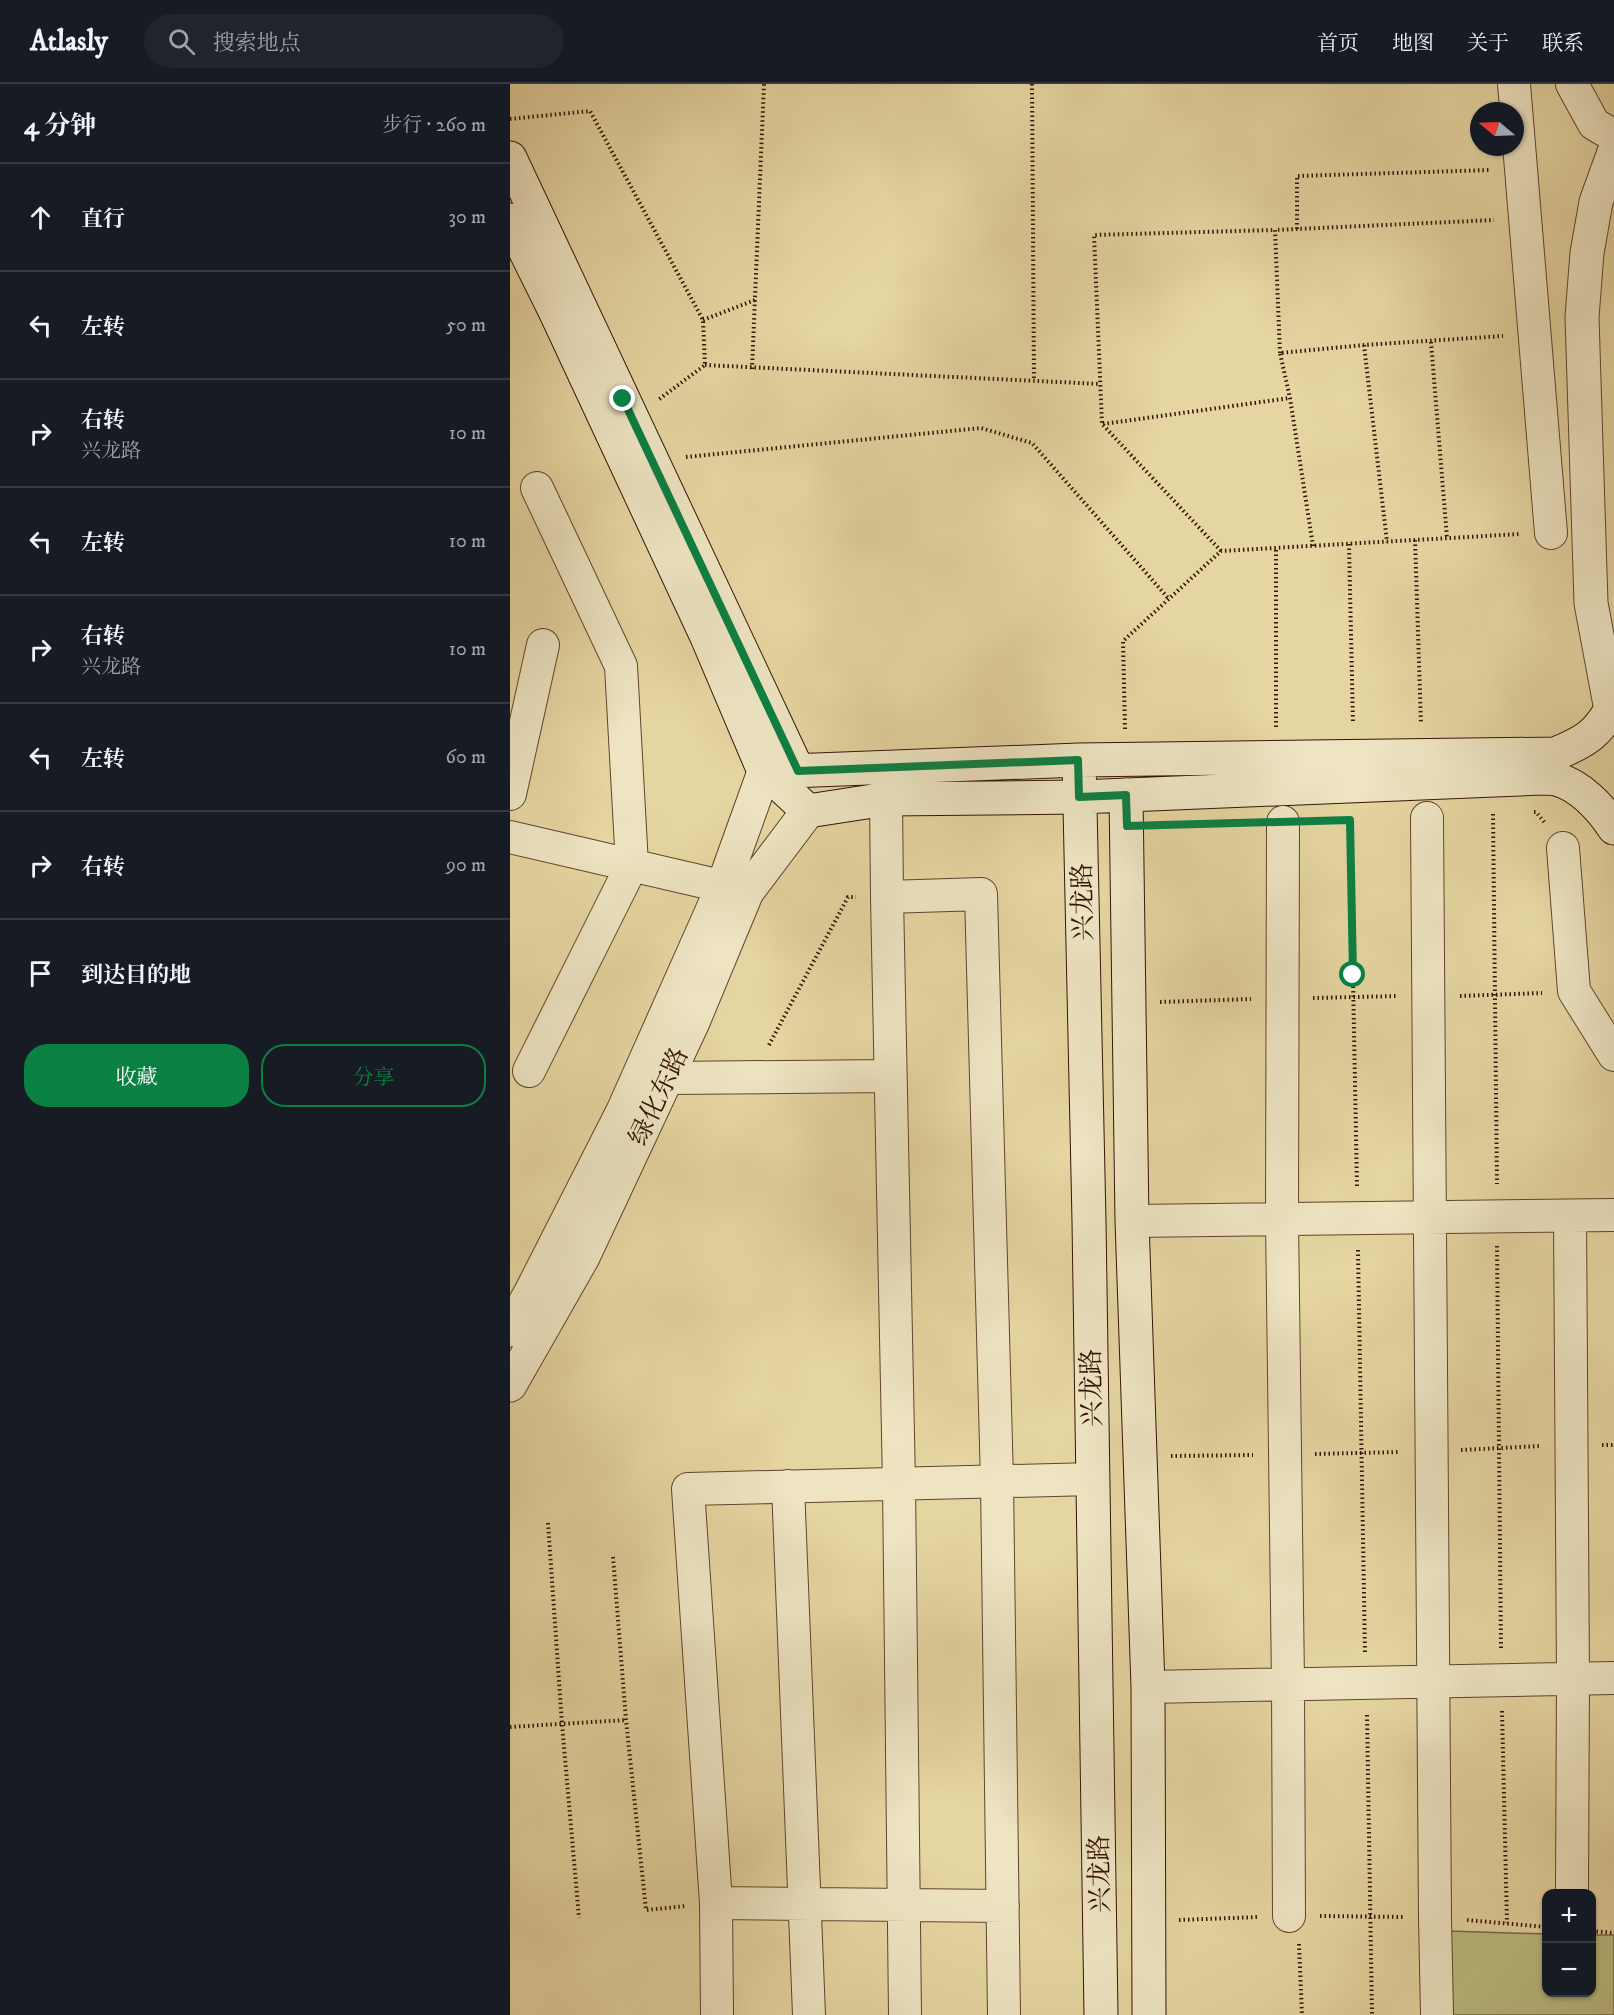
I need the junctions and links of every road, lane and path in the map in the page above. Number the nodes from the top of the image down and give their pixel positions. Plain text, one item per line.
1 (764, 84) edge
2 (1032, 84) edge
3 (1514, 84) edge
4 (1572, 84) edge
5 (510, 119) edge
6 (1614, 133) edge
7 (1614, 152) edge
8 (510, 158) edge
9 (1521, 169) junction
10 (1525, 219) junction
11 (510, 220) edge
12 (1297, 229) junction
13 (1275, 230) junction
14 (755, 300) junction
15 (703, 320) junction
16 (1535, 334) junction
17 (1431, 342) junction
18 (1364, 345) junction
19 (1280, 353) junction
20 (705, 365) junction
21 (752, 369) junction
22 (1034, 381) junction
23 (1100, 384) junction
24 (1290, 398) junction
25 (633, 419) junction
26 (1102, 424) junction
27 (652, 460) junction
28 (537, 488) dead end
29 (1551, 533) joint
30 (1447, 538) junction
31 (1415, 540) junction
32 (1387, 542) junction
33 (1349, 544) junction
34 (1313, 546) junction
35 (1276, 548) junction
36 (1221, 551) junction
37 (1169, 599) junction
38 (543, 645) dead end
39 (1612, 706) edge
40 (1353, 728) dead end
41 (1421, 728) dead end
42 (1125, 729) dead end
43 (1276, 729) dead end
44 (1078, 760) junction
45 (798, 771) junction
46 (764, 772) junction
47 (510, 794) edge
48 (1126, 795) junction
49 (1079, 797) junction
50 (886, 800) junction
51 (808, 811) junction
52 (1525, 812) dead end
53 (1493, 814) junction
54 (1504, 814) dead end
55 (1482, 815) dead end
56 (1427, 818) dead end
57 (1339, 820) dead end
58 (1350, 820) junction
59 (1361, 820) dead end
60 (1283, 822) dead end
61 (1614, 828) edge
62 (510, 837) edge
63 (1563, 848) joint
64 (632, 865) junction
65 (735, 889) junction
66 (887, 897) junction
67 (1574, 991) junction
68 (1429, 996) junction
69 (1494, 996) junction
70 (1353, 998) junction
71 (1282, 999) junction
72 (1129, 1002) junction
73 (1614, 1055) edge
74 (529, 1071) dead end
75 (890, 1076) junction
76 (752, 1077) junction
77 (666, 1078) junction
78 (1614, 1215) edge
79 (1570, 1216) junction
80 (1431, 1217) junction
81 (1497, 1217) junction
82 (1357, 1218) junction
83 (1282, 1219) junction
84 (1132, 1221) junction
85 (510, 1330) edge
86 (510, 1385) edge
87 (1572, 1445) junction
88 (1614, 1445) edge
89 (1499, 1448) junction
90 (1432, 1451) junction
91 (1362, 1453) junction
92 (1285, 1454) junction
93 (1140, 1457) junction
94 (1093, 1479) junction
95 (998, 1481) junction
96 (899, 1483) junction
97 (788, 1486) junction
98 (548, 1523) dead end
99 (613, 1557) dead end
100 (1573, 1678) junction
101 (1614, 1678) edge
102 (1501, 1680) junction
103 (1433, 1681) junction
104 (1366, 1682) junction
105 (1288, 1683) junction
106 (1148, 1687) junction
107 (626, 1720) junction
108 (562, 1724) junction
109 (510, 1727) edge
110 (1572, 1889) edge
111 (716, 1903) junction
112 (805, 1904) junction
113 (904, 1905) junction
114 (1002, 1906) junction
115 (1294, 1916) junction
116 (1370, 1917) junction
117 (579, 1918) dead end
118 (1434, 1918) junction
119 (1148, 1921) junction
120 (1507, 1923) junction
121 (1542, 1927) edge
122 (1596, 1931) edge
123 (1614, 1933) edge
124 (717, 2015) edge
125 (809, 2015) edge
126 (905, 2015) edge
127 (1004, 2015) edge
128 (1101, 2015) edge
129 (1149, 2015) edge
130 (1302, 2015) edge
131 (1372, 2015) edge
132 (1437, 2015) edge

1 - 14 path
2 - 22 path
3 - 9 street
4 - 6 street
5 - 15 path
7 - 39 main road
8 - 25 main road
9 - 10 street
9 - 12 path
10 - 12 path
10 - 16 street
11 - 46 main road
12 - 13 path
13 - 19 path
13 - 23 path
14 - 15 path
14 - 21 path
15 - 20 path
16 - 17 path
16 - 29 street
17 - 18 path
17 - 30 path
18 - 19 path
18 - 32 path
19 - 24 path
20 - 21 path
20 - 25 path
21 - 22 path
22 - 23 path
23 - 26 path
24 - 26 path
24 - 34 path
25 - 27 main road
26 - 36 path
27 - 37 path
27 - 45 main road
28 - 64 street
29 - 30 path
30 - 31 path
31 - 32 path
31 - 41 path
32 - 33 path
33 - 34 path
33 - 40 path
34 - 35 path
35 - 36 path
35 - 43 path
36 - 37 path
37 - 42 path
38 - 47 street
39 - 44 main road
44 - 45 main road
44 - 49 main road, 兴龙路
45 - 46 main road
46 - 51 main road
46 - 65 main road, 绿化东路
48 - 49 main road
48 - 61 main road
48 - 72 main road, 兴龙路
49 - 50 main road
49 - 94 main road, 兴龙路
50 - 51 main road
50 - 66 street
51 - 65 main road, 绿化东路
52 - 63 path
53 - 54 path
53 - 55 path
53 - 69 path
56 - 68 street
57 - 58 path
58 - 59 path
58 - 70 path
60 - 71 street
62 - 64 street
63 - 67 street
64 - 65 street
64 - 74 street
65 - 77 main road, 绿化东路
65 - 85 main road, 绿化东路
66 - 75 street
66 - 76 path
66 - 95 street
67 - 69 path
67 - 73 street
68 - 69 path
68 - 70 path
68 - 80 street
69 - 81 path
70 - 71 path
70 - 82 path
71 - 72 path
71 - 83 street
72 - 84 main road, 兴龙路
75 - 76 street
75 - 96 street
76 - 77 street
77 - 86 main road, 绿化东路
78 - 79 street
79 - 81 street
79 - 87 street
80 - 81 street
80 - 82 street
80 - 90 street
81 - 89 path
82 - 83 street
82 - 91 path
83 - 84 street
83 - 92 street
84 - 93 main road, 兴龙路
87 - 88 path
87 - 89 path
87 - 100 street
89 - 90 path
89 - 102 path
90 - 91 path
90 - 103 street
91 - 92 path
91 - 104 path
92 - 93 path
92 - 105 street
93 - 106 main road, 兴龙路
94 - 95 street
94 - 128 main road, 兴龙路
95 - 96 street
95 - 114 street
96 - 97 street
96 - 113 street
97 - 111 street
97 - 112 street
98 - 108 path
99 - 107 path
100 - 101 street
100 - 102 street
100 - 110 street
102 - 103 street
102 - 120 path
103 - 104 street
103 - 118 street
104 - 105 street
104 - 116 path
105 - 106 street
105 - 115 street
106 - 119 main road, 兴龙路
107 - 108 path
107 - 111 path
108 - 109 path
108 - 117 path
111 - 112 street
111 - 124 street
112 - 113 street
112 - 125 street
113 - 114 street
113 - 126 street
114 - 127 street
115 - 116 path
115 - 119 path
115 - 130 path
116 - 118 path
116 - 131 path
118 - 120 path
118 - 132 street
119 - 129 main road, 兴龙路
120 - 121 path
122 - 123 path

